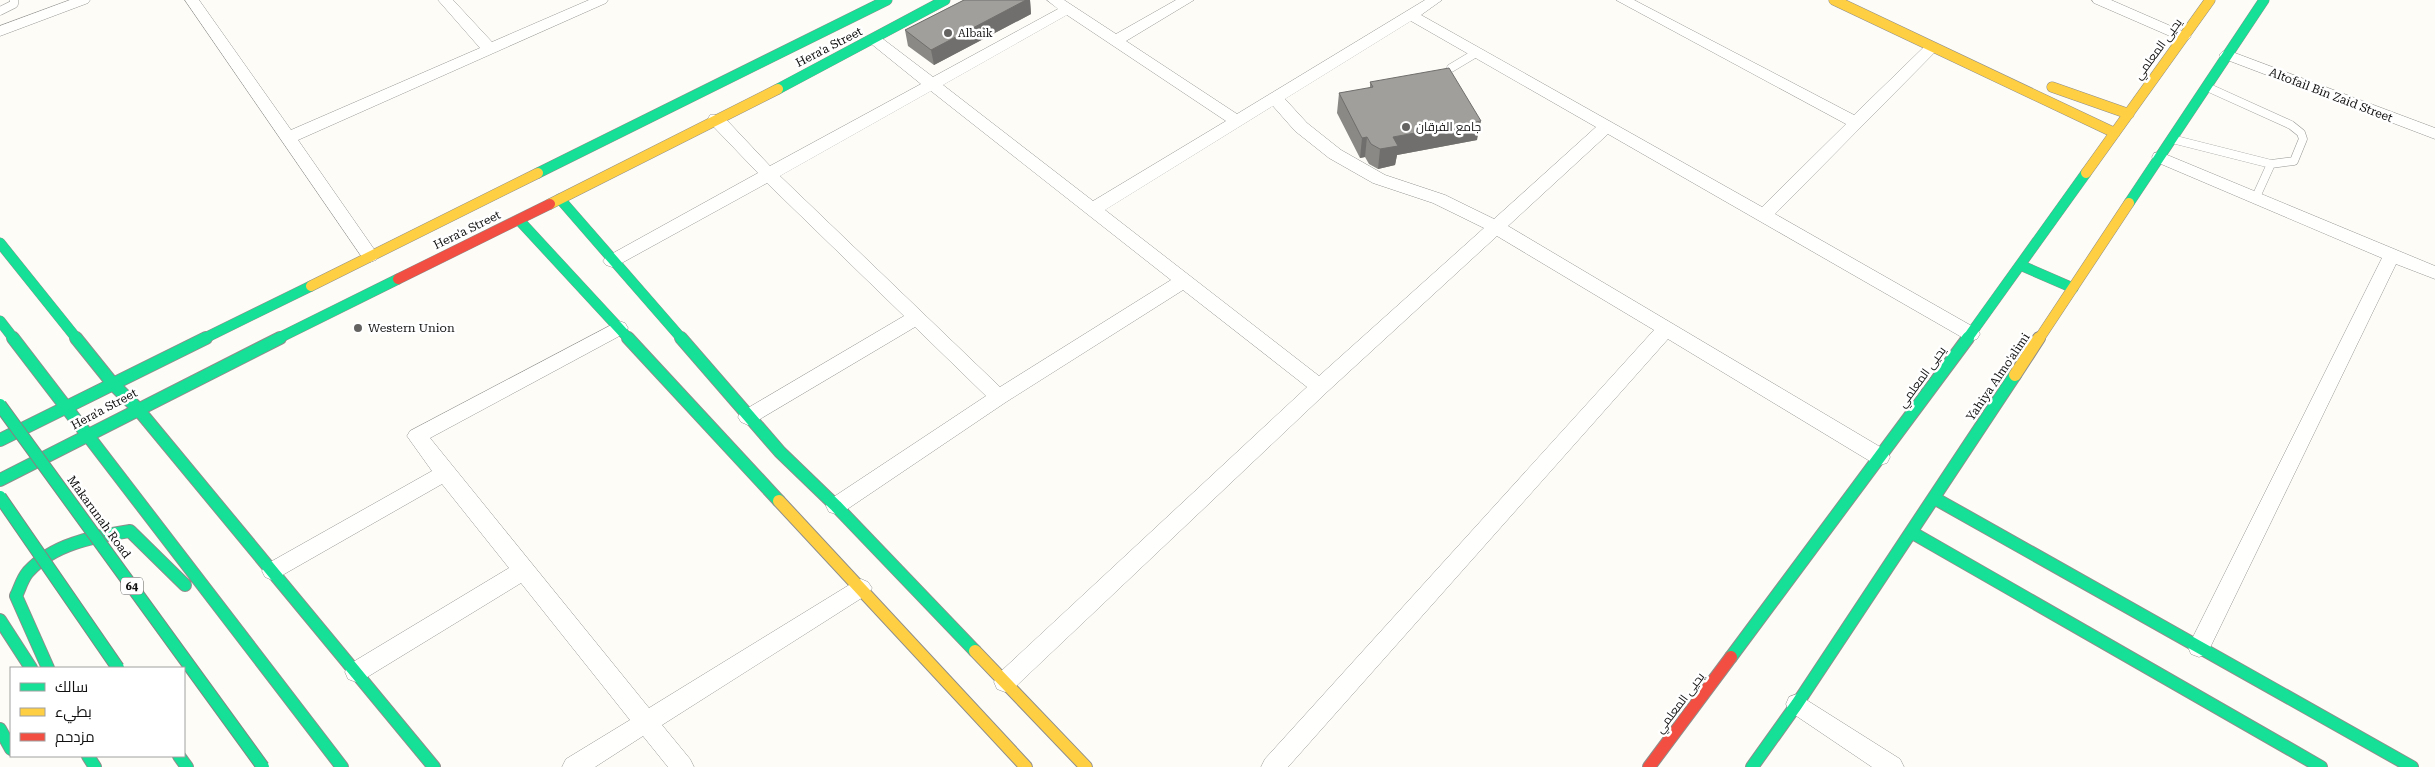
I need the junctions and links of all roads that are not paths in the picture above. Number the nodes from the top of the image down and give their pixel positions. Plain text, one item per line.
1 (14, 0) edge
2 (83, 0) edge
3 (192, 0) edge
4 (445, 0) edge
5 (601, 0) edge
6 (887, 0) edge
7 (945, 0) edge
8 (1054, 0) edge
9 (1187, 0) edge
10 (1435, 0) edge
11 (1623, 0) edge
12 (1834, 0) edge
13 (2099, 0) edge
14 (2210, 0) edge
15 (2264, 0) edge
16 (1068, 9) junction
17 (0, 11) edge
18 (1411, 15) junction
19 (0, 31) edge
20 (2184, 37) junction
21 (874, 39) junction
22 (1115, 41) junction
23 (1932, 46) junction
24 (490, 49) junction
25 (1476, 53) junction
26 (2227, 56) junction
27 (1451, 68) edge
28 (2041, 82) dead end
29 (931, 84) junction
30 (2207, 87) junction
31 (2059, 90) junction
32 (1275, 98) junction
33 (2060, 108) junction
34 (2129, 114) junction
35 (716, 120) junction
36 (1237, 121) junction
37 (1856, 122) junction
38 (1606, 127) junction
39 (2114, 133) junction
40 (2435, 134) edge
41 (288, 138) junction
42 (2172, 139) junction
43 (2160, 157) junction
44 (2271, 164) junction
45 (768, 174) junction
46 (2256, 197) junction
47 (560, 199) junction
48 (1092, 210) junction
49 (1763, 216) junction
50 (519, 220) junction
51 (1496, 227) junction
52 (0, 243) edge
53 (2392, 255) junction
54 (370, 256) junction
55 (612, 261) junction
56 (2020, 265) junction
57 (2435, 273) edge
58 (1183, 282) junction
59 (2073, 288) junction
60 (918, 317) junction
61 (0, 321) edge
62 (619, 328) junction
63 (1665, 330) junction
64 (1971, 334) junction
65 (113, 384) junction
66 (1320, 387) junction
67 (999, 398) junction
68 (0, 404) edge
69 (67, 406) junction
70 (137, 408) junction
71 (748, 417) junction
72 (88, 434) junction
73 (0, 440) edge
74 (1880, 457) junction
75 (444, 473) junction
76 (0, 480) edge
77 (0, 497) edge
78 (1934, 498) junction
79 (836, 506) junction
80 (1911, 532) junction
81 (272, 570) junction
82 (523, 571) junction
83 (860, 588) junction
84 (0, 620) edge
85 (242, 640) junction
86 (2199, 647) junction
87 (30, 667) edge
88 (48, 667) edge
89 (117, 667) edge
90 (356, 672) junction
91 (1005, 682) junction
92 (1797, 704) junction
93 (646, 722) junction
94 (0, 729) edge
95 (10, 747) edge
96 (428, 765) edge
97 (263, 767) edge
98 (342, 767) edge
99 (574, 767) edge
100 (682, 767) edge
101 (1026, 767) edge
102 (1086, 767) edge
103 (1273, 767) edge
104 (1650, 767) edge
105 (1752, 767) edge
106 (1892, 767) edge
107 (2321, 767) edge
108 (2412, 767) edge

1 - 17 lane
2 - 19 street
3 - 41 street
4 - 24 street
5 - 24 street
6 - 54 street, Hera'a Street
7 - 21 street, Hera'a Street
8 - 16 street
9 - 22 street
10 - 18 street
11 - 37 street
12 - 23 street
13 - 20 street
14 - 20 street, يحيى المعلمي
15 - 26 street, Yahiya Almo'alimi
16 - 22 street
16 - 29 street
18 - 25 street
18 - 32 street
20 - 34 street, يحيى المعلمي
21 - 29 street
21 - 35 street, Hera'a Street
22 - 36 street
23 - 33 street
23 - 37 street
24 - 41 street
25 - 27 lane
25 - 38 street
26 - 30 street, Yahiya Almo'alimi
26 - 40 street, Altofail Bin Zaid Street
28 - 31 street
29 - 45 street
29 - 48 street
30 - 42 street, Yahiya Almo'alimi
30 - 44 lane
31 - 33 street
31 - 34 street
32 - 36 street
32 - 51 street
33 - 39 street
34 - 39 street, يحيى المعلمي
35 - 45 street
35 - 47 street, Hera'a Street
36 - 48 street
37 - 49 street
38 - 49 street
38 - 51 street
39 - 56 street, يحيى المعلمي
41 - 54 street
42 - 43 street, Yahiya Almo'alimi
42 - 44 lane
43 - 46 street
43 - 59 street, Yahiya Almo'alimi
44 - 46 lane
45 - 55 street
45 - 60 street
46 - 53 street
47 - 50 street, Hera'a Street
47 - 55 street
48 - 58 street
49 - 64 street
50 - 62 street
50 - 70 street, Hera'a Street
51 - 63 street
51 - 66 street
52 - 65 street
53 - 57 street
53 - 86 street
54 - 65 street, Hera'a Street
55 - 71 street
56 - 59 street
56 - 64 street, يحيى المعلمي
58 - 66 street
58 - 67 street
59 - 78 street, Yahiya Almo'alimi
60 - 67 street
60 - 71 street
61 - 69 street
62 - 75 street
62 - 83 street
63 - 74 street
63 - 103 street
64 - 74 street, يحيى المعلمي
65 - 69 street, Hera'a Street
65 - 70 street
66 - 91 street
67 - 79 street
68 - 97 street, Makarunah Road / 64, bridge
69 - 72 street
69 - 73 street, Hera'a Street
70 - 72 street, Hera'a Street
70 - 81 street
71 - 79 street
72 - 76 street, Hera'a Street
72 - 85 street
74 - 104 street, يحيى المعلمي
75 - 81 street
75 - 82 street
77 - 89 street, bridge
78 - 80 street, Yahiya Almo'alimi
78 - 86 street
79 - 91 street
80 - 92 street, Yahiya Almo'alimi
80 - 107 street
81 - 90 street
82 - 90 street
82 - 93 street
83 - 93 street
83 - 101 street
84 - 87 street
85 - 88 street
85 - 98 street
86 - 108 street
90 - 96 street
91 - 102 street
92 - 105 street, Yahiya Almo'alimi
92 - 106 street
93 - 99 street
93 - 100 street
94 - 95 street

